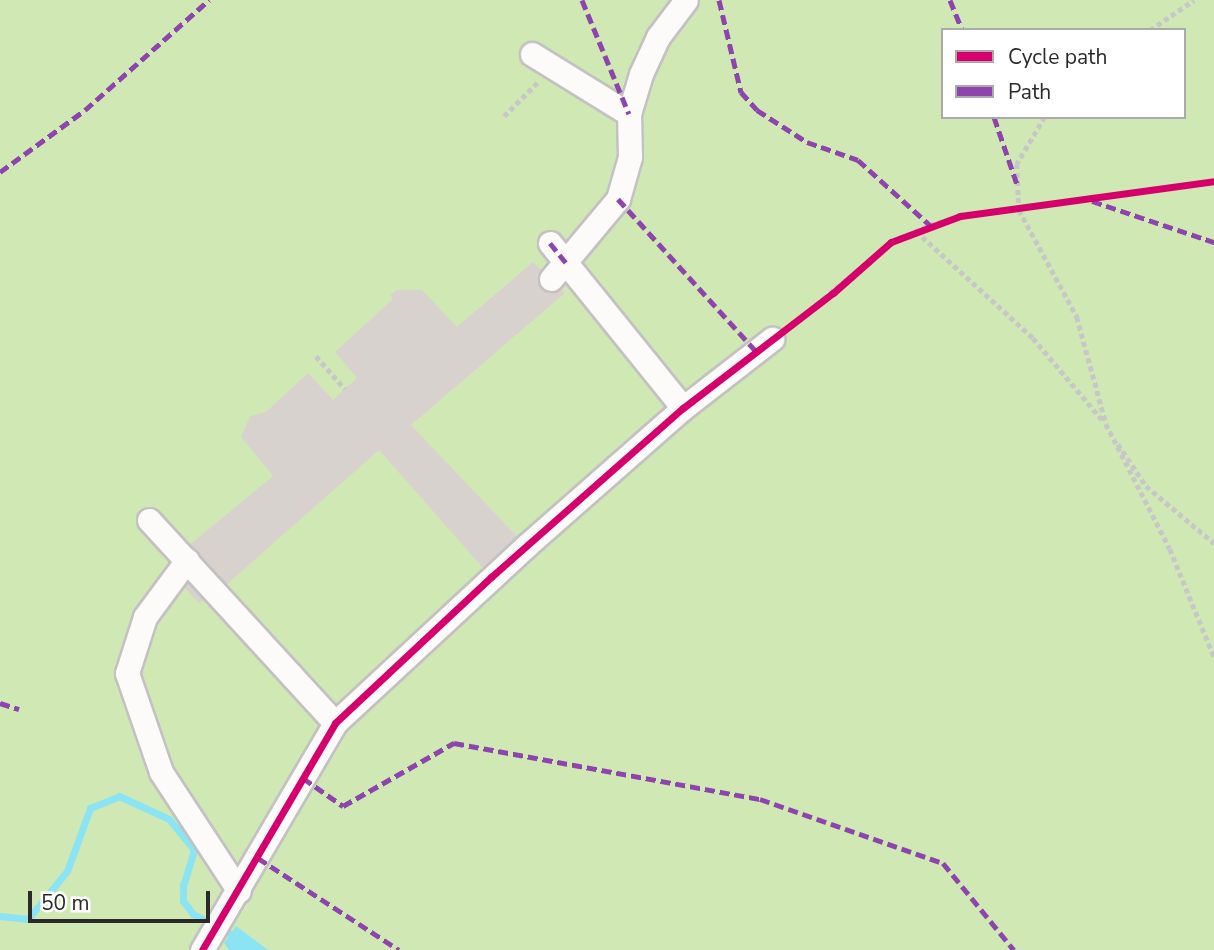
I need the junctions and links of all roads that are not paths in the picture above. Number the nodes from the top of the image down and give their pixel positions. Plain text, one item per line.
1 (686, 0) edge
2 (532, 54) dead end
3 (629, 114) junction
4 (550, 243) dead end
5 (558, 271) junction
6 (772, 339) road end
7 (684, 408) junction
8 (149, 520) dead end
9 (187, 560) junction
10 (335, 723) junction
11 (239, 891) junction
12 (204, 947) edge

1 - 3 street
2 - 3 street
3 - 5 street
4 - 5 street
5 - 7 street
6 - 7 street
7 - 10 street
8 - 9 street
9 - 10 street
9 - 11 street
10 - 11 street
11 - 12 street

